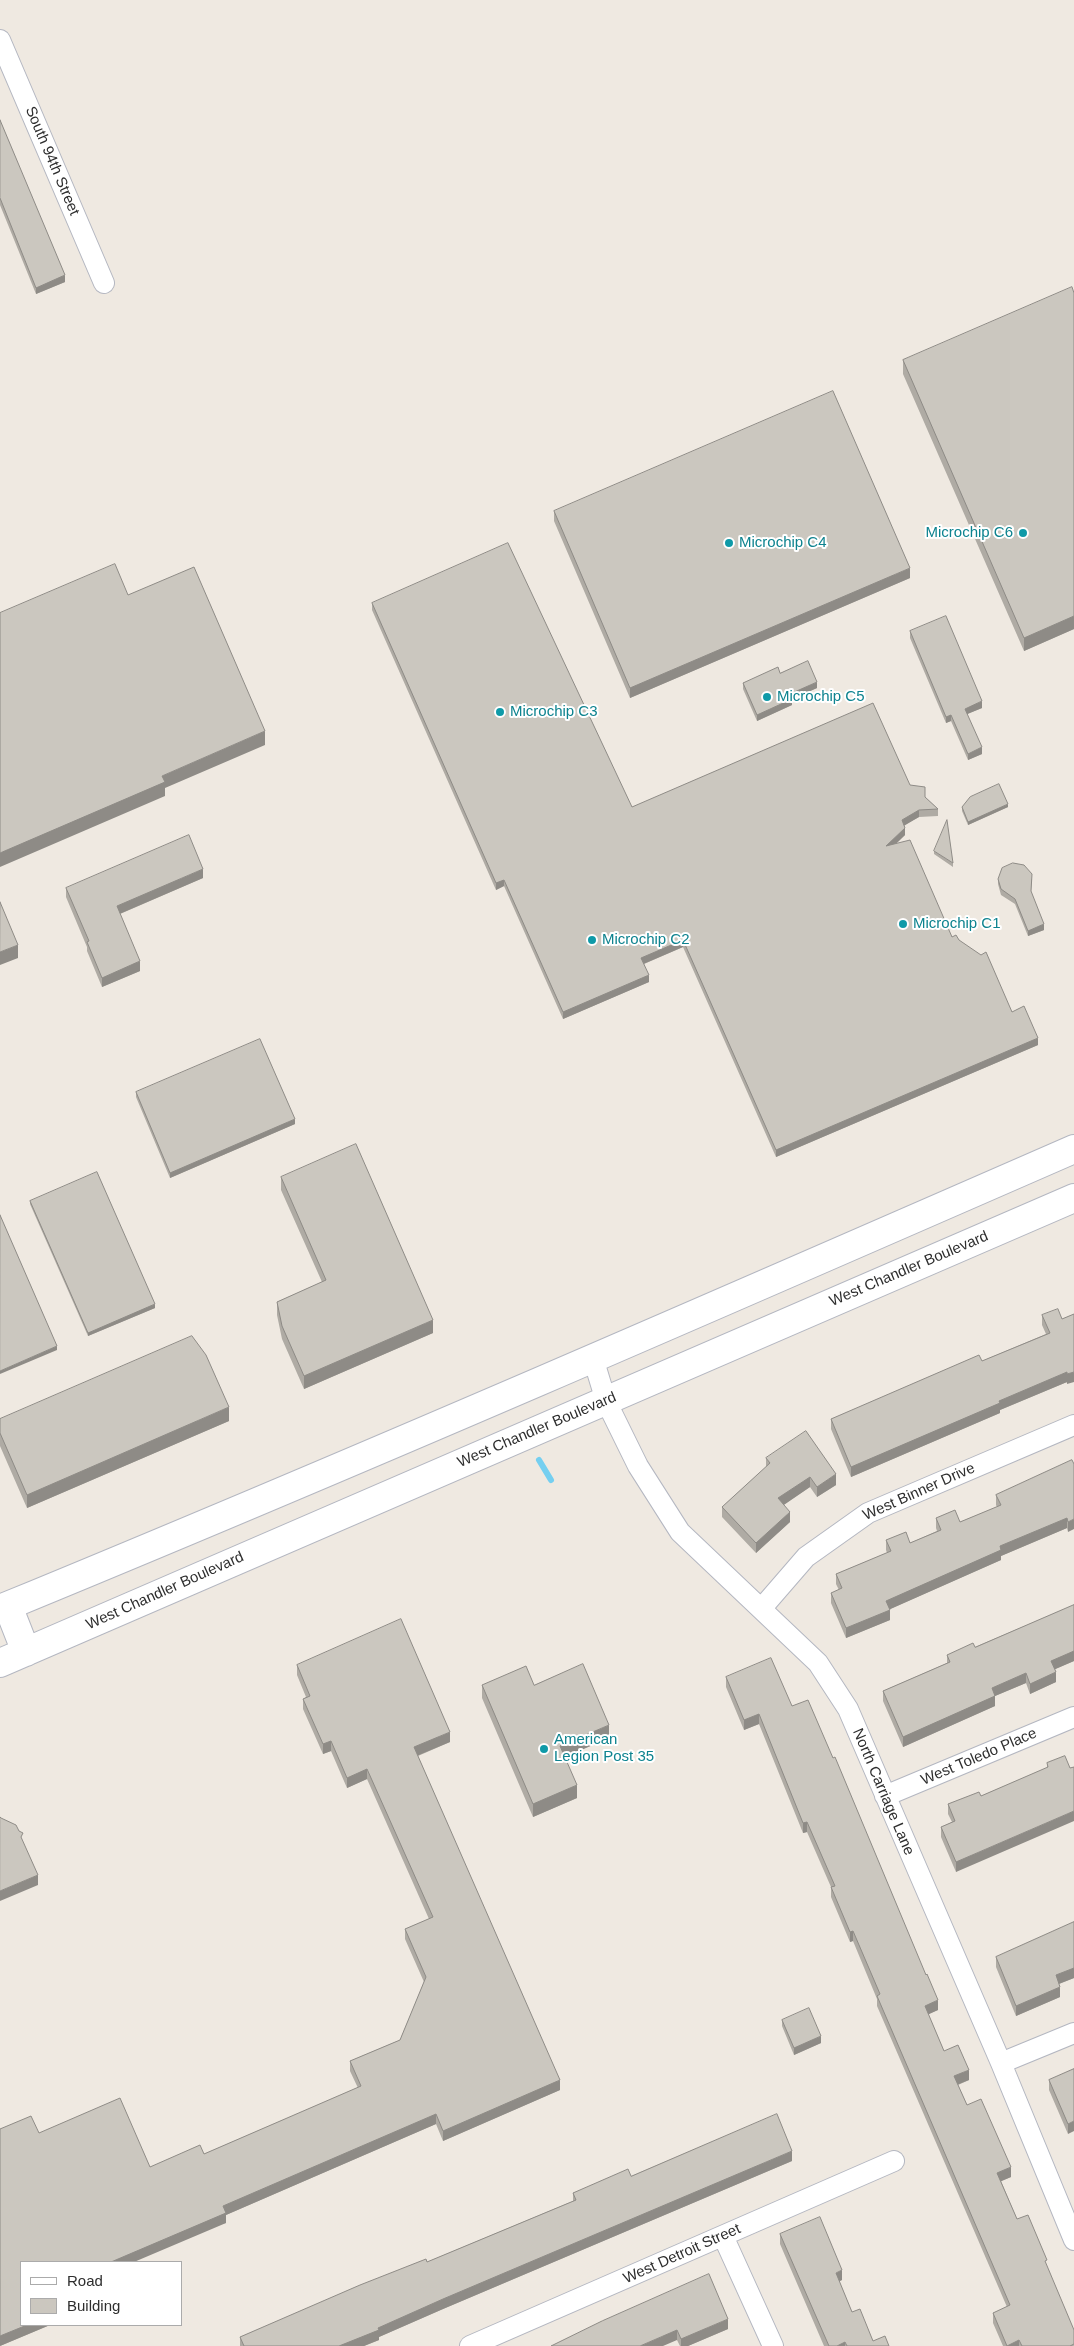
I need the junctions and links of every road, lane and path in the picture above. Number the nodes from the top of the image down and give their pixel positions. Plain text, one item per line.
1 (0, 40) edge
2 (6, 70) edge
3 (104, 283) dead end
4 (1074, 1150) edge
5 (1074, 1198) edge
6 (593, 1358) junction
7 (606, 1401) junction
8 (1074, 1425) edge
9 (4, 1608) edge
10 (761, 1609) junction
11 (26, 1652) junction
12 (0, 1663) edge
13 (1074, 1717) edge
14 (885, 1796) junction
15 (1074, 2033) edge
16 (1001, 2063) junction
17 (894, 2161) dead end
18 (723, 2236) junction
19 (1074, 2240) edge
20 (470, 2346) edge
21 (773, 2346) edge

1 - 2 street, South 94th Street
2 - 3 street, South 94th Street
4 - 6 main road
5 - 7 main road, West Chandler Boulevard
6 - 7 street, North Carriage Lane
6 - 9 main road
7 - 10 street, North Carriage Lane
7 - 11 main road, West Chandler Boulevard
8 - 10 street, West Binner Drive
9 - 11 main road
10 - 14 street, North Carriage Lane
11 - 12 main road, West Chandler Boulevard
13 - 14 street, West Toledo Place
14 - 16 street, North Carriage Lane
15 - 16 street
16 - 19 street, North Carriage Lane
17 - 18 street, West Detroit Street
18 - 20 street, West Detroit Street
18 - 21 street

